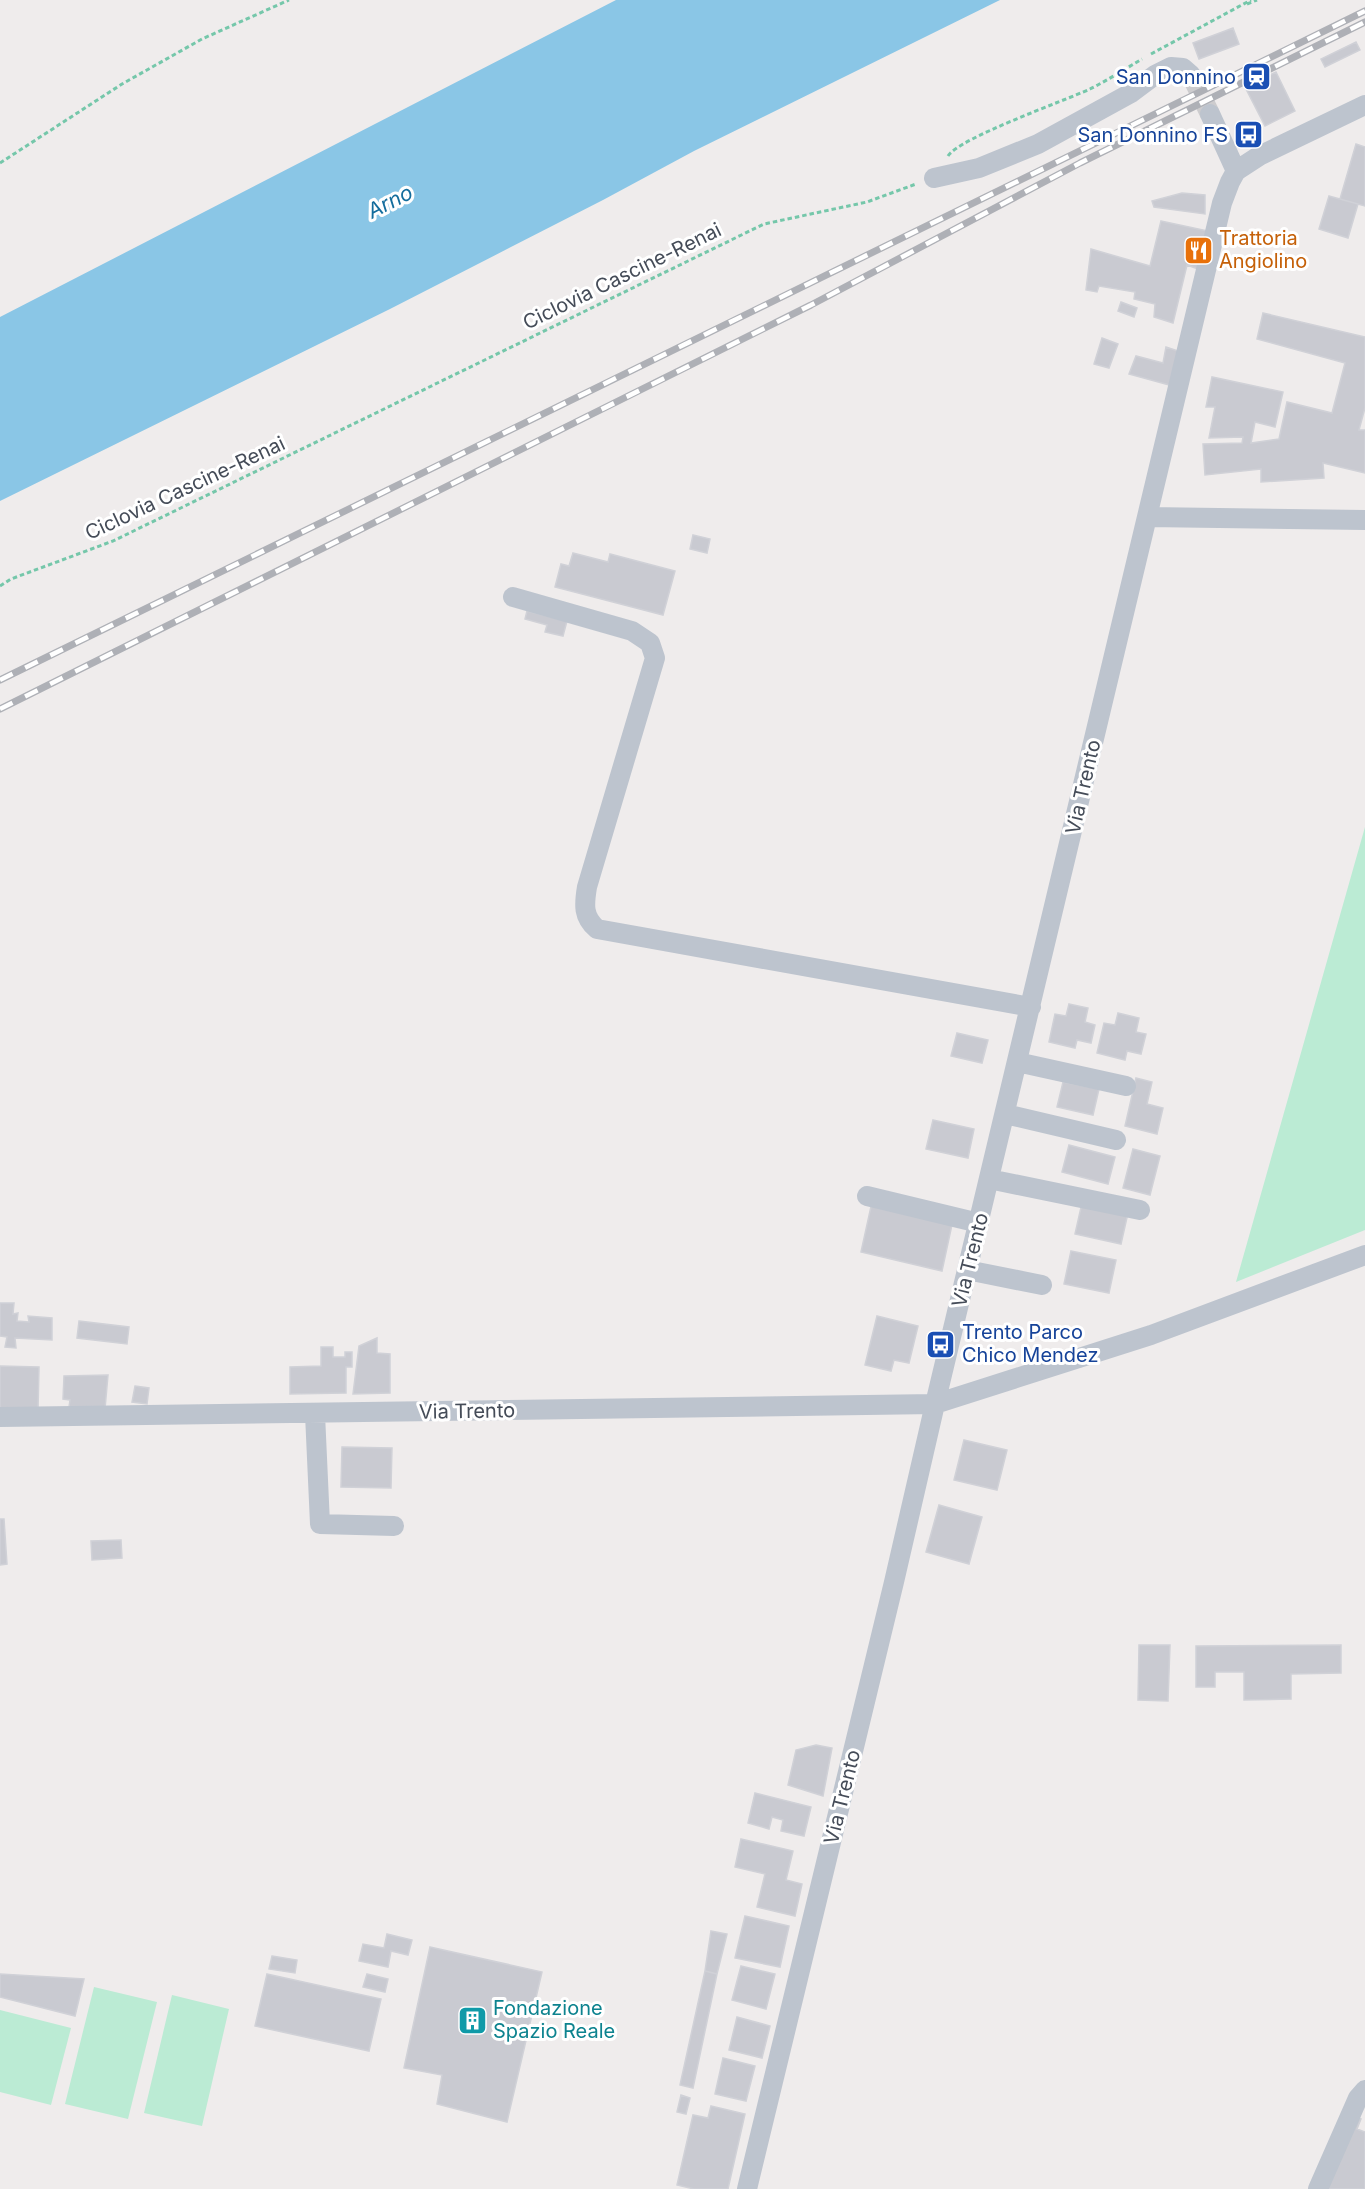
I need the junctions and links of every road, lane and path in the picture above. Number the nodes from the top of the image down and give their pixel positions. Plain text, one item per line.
1 (289, 0) edge
2 (1251, 0) edge
3 (1257, 0) edge
4 (1232, 11) junction
5 (1191, 75) dead end
6 (1365, 105) edge
7 (1210, 114) tunnel mouth
8 (0, 163) edge
9 (1236, 171) junction
10 (934, 178) junction
11 (1148, 517) junction
12 (1365, 520) edge
13 (0, 586) edge
14 (513, 597) dead end
15 (1031, 1007) junction
16 (1018, 1057) junction
17 (1122, 1079) dead end
18 (1005, 1114) junction
19 (1116, 1140) dead end
20 (989, 1179) junction
21 (867, 1196) dead end
22 (1140, 1210) dead end
23 (978, 1223) junction
24 (1365, 1255) edge
25 (967, 1270) junction
26 (1042, 1284) dead end
27 (935, 1404) junction
28 (315, 1414) junction
29 (0, 1417) edge
30 (394, 1526) dead end
31 (1365, 2091) edge
32 (747, 2189) edge
33 (1318, 2189) edge

1 - 8 path
2 - 4 path
3 - 4 path
4 - 10 path
5 - 10 street
6 - 9 street
7 - 9 street
9 - 11 street, Via Trento
10 - 13 path, Ciclovia Cascine-Renai
11 - 12 street
11 - 15 street, Via Trento
14 - 15 street
15 - 16 street, Via Trento
16 - 17 street
16 - 18 street, Via Trento
18 - 19 street
18 - 20 street, Via Trento
20 - 22 street
20 - 23 street, Via Trento
21 - 23 street
23 - 25 street, Via Trento
24 - 27 street
25 - 26 street
25 - 27 street, Via Trento
27 - 28 street, Via Trento
27 - 32 street, Via Trento
28 - 29 street, Via Trento
28 - 30 street
31 - 33 street

